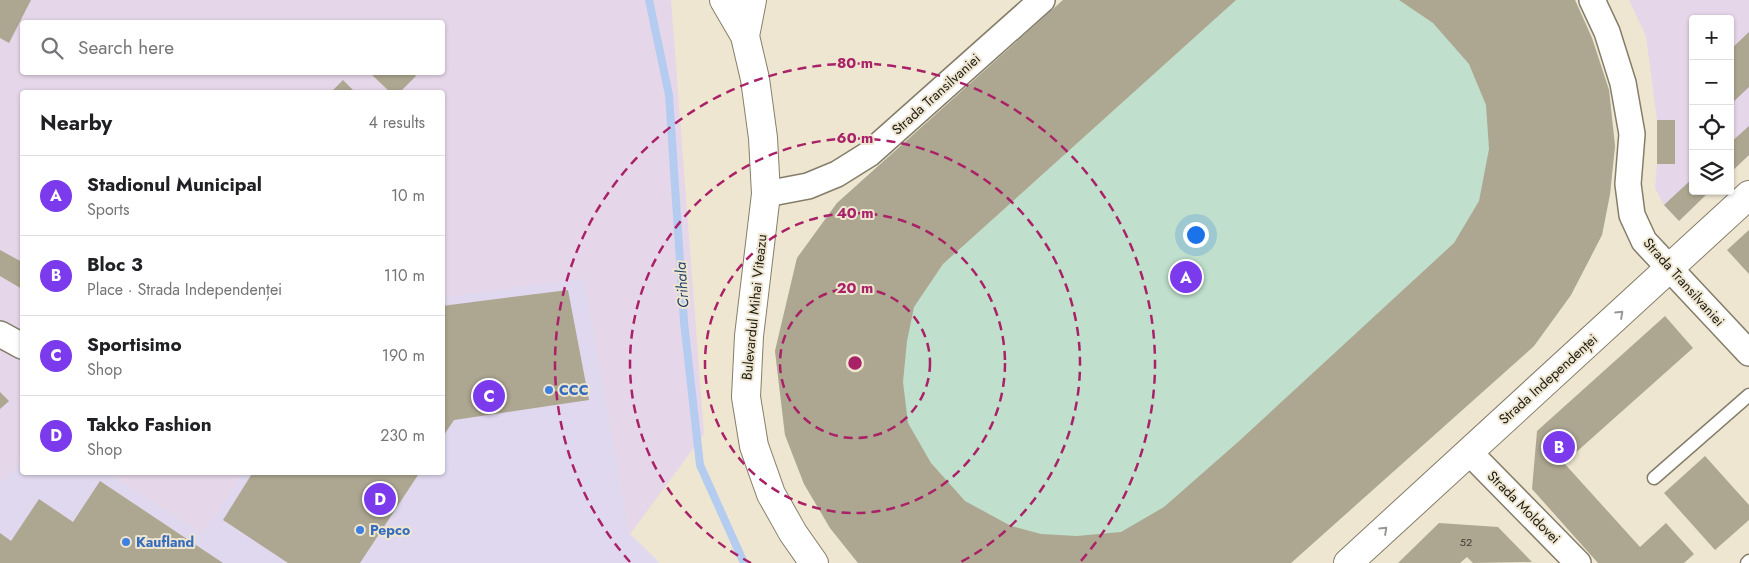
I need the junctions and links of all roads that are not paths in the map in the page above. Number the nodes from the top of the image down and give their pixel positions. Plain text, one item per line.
1 (724, 0) edge
2 (752, 0) edge
3 (1042, 0) edge
4 (1592, 0) edge
5 (745, 36) junction
6 (766, 194) junction
7 (1749, 195) edge
8 (1669, 269) junction
9 (0, 334) edge
10 (20, 345) edge
11 (1749, 354) edge
12 (1749, 396) edge
13 (1469, 452) junction
14 (1654, 478) dead end
15 (814, 563) edge
16 (1348, 563) edge
17 (1578, 563) edge

1 - 5 main road, Bulevardul Mihai Viteazu
2 - 5 main road, Bulevardul Mihai Viteazu
3 - 6 street, Strada Transilvaniei
4 - 8 street, Strada Transilvaniei
5 - 6 main road, Bulevardul Mihai Viteazu
6 - 15 main road, Bulevardul Mihai Viteazu
7 - 8 main road, Strada Independenței
8 - 11 street, Strada Transilvaniei
13 -> 8 main road, Strada Independenței
9 - 10 street
12 - 14 lane
16 -> 13 main road, Strada Independenței
13 - 17 street, Strada Moldovei

